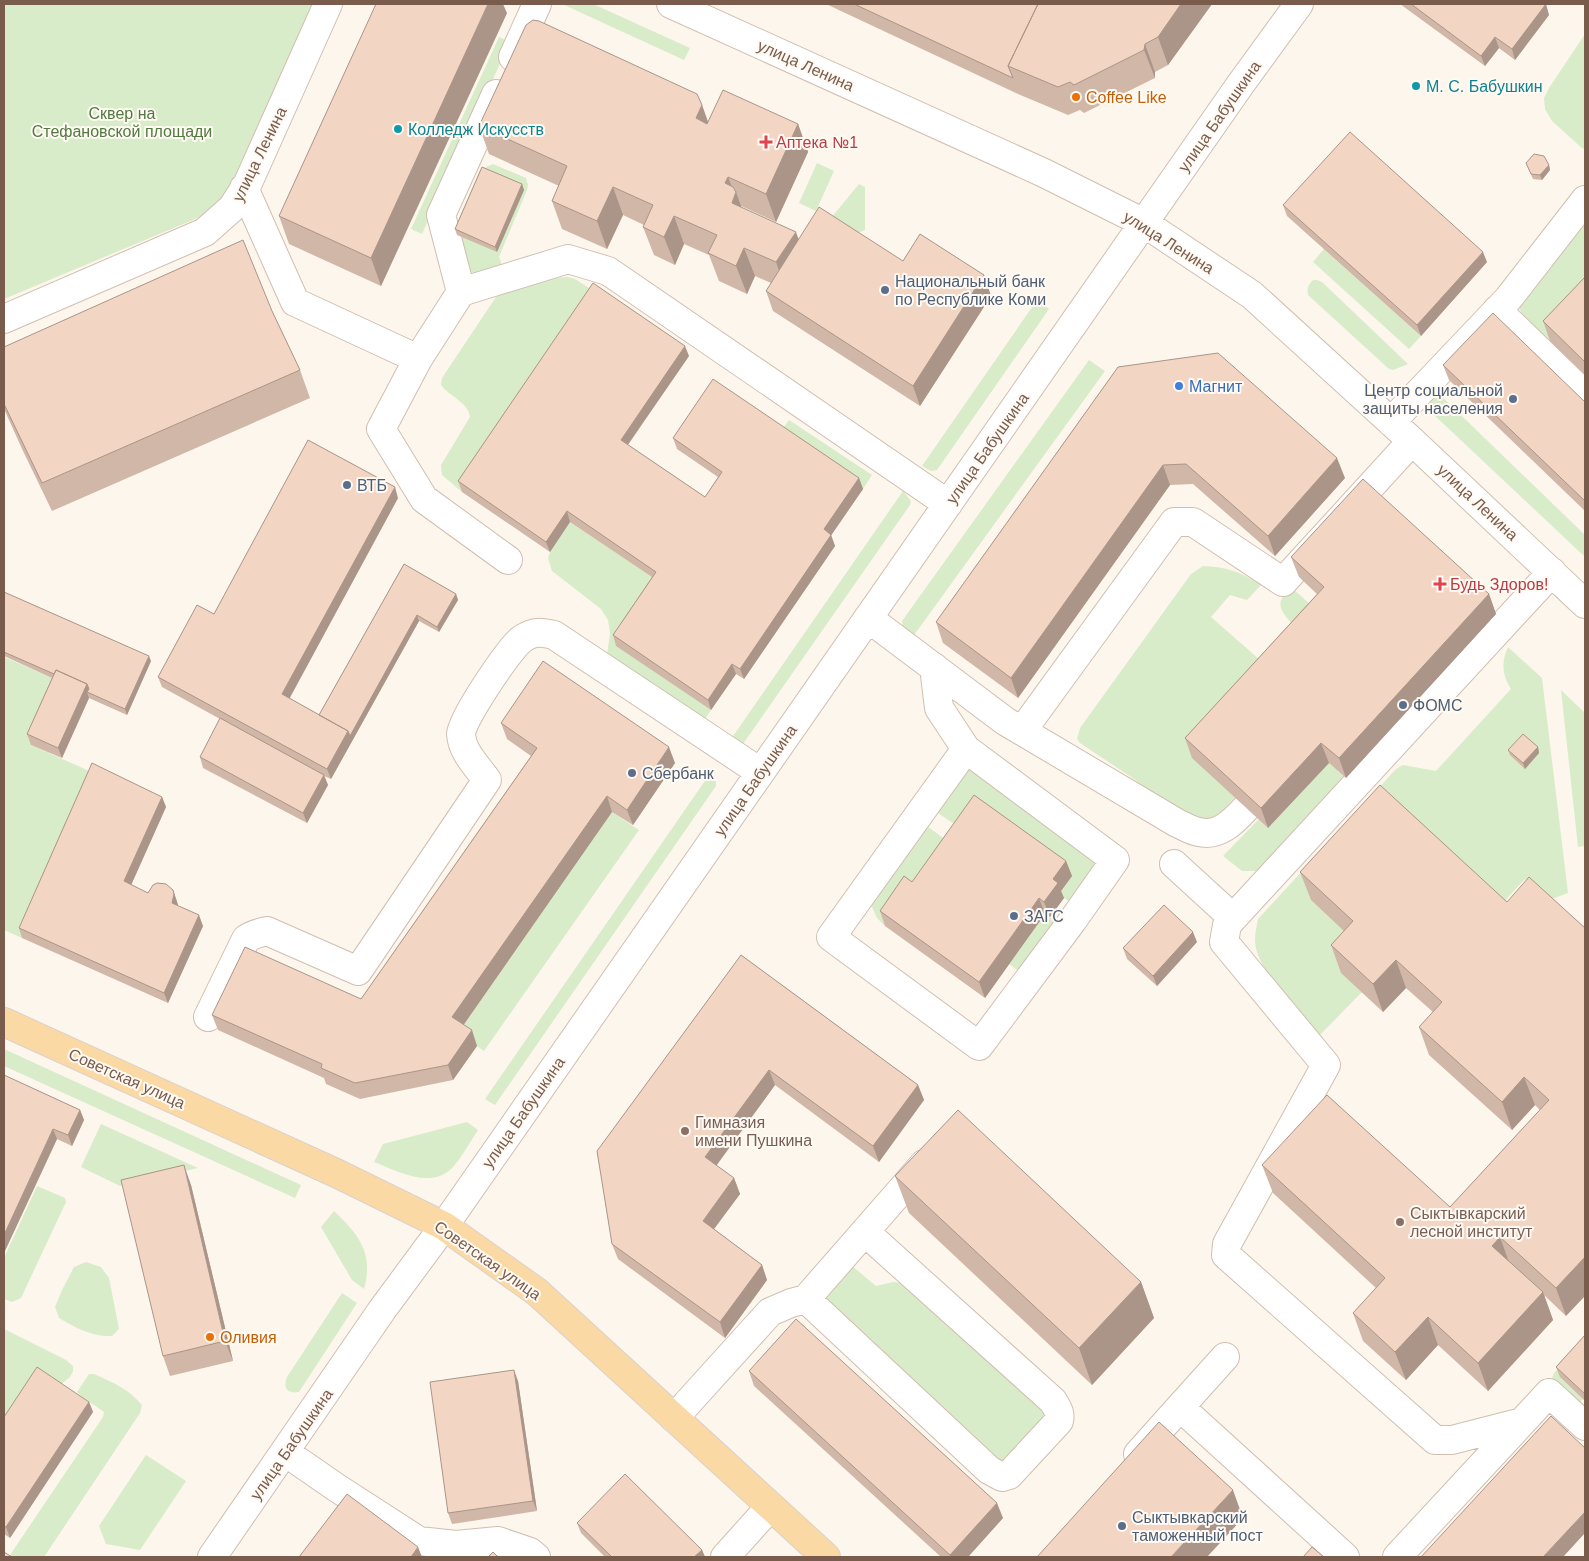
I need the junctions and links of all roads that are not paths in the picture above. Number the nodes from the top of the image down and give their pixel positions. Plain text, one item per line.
1 (328, 4) edge
2 (537, 4) edge
3 (671, 4) edge
4 (1299, 4) edge
5 (244, 188) junction
6 (1585, 200) edge
7 (1144, 223) junction
8 (460, 292) junction
9 (1497, 310) junction
10 (4, 319) edge
11 (418, 359) junction
12 (1585, 395) edge
13 (1391, 422) junction
14 (1412, 441) junction
15 (948, 504) junction
16 (508, 560) dead end
17 (1552, 572) junction
18 (1584, 600) edge
19 (868, 618) junction
20 (934, 667) junction
21 (1022, 731) junction
22 (966, 749) junction
23 (760, 772) junction
24 (1246, 808) edge
25 (1174, 864) dead end
26 (1233, 918) junction
27 (208, 1017) dead end
28 (4, 1022) edge
29 (940, 1145) edge
30 (444, 1226) junction
31 (865, 1232) junction
32 (806, 1299) junction
33 (1225, 1357) dead end
34 (1180, 1407) junction
35 (674, 1418) junction
36 (1522, 1422) junction
37 (1585, 1426) edge
38 (285, 1452) junction
39 (1122, 1471) edge
40 (770, 1507) junction
41 (212, 1557) edge
42 (536, 1557) edge
43 (726, 1557) edge
44 (826, 1557) edge
45 (1345, 1557) edge
46 (1397, 1557) edge

1 - 5 street, улица Ленина
2 - 8 street
3 - 7 street, улица Ленина
4 - 7 street, улица Бабушкина
5 - 10 street, улица Ленина
5 - 11 street
6 - 9 street
7 - 13 street, улица Ленина
7 - 15 street, улица Бабушкина
8 - 11 street
8 - 15 street
9 - 12 street
9 - 13 street
11 - 16 street
13 - 14 street, улица Ленина
14 - 17 street, улица Ленина
14 - 21 street
15 - 19 street, улица Бабушкина
17 - 18 street, улица Ленина
17 - 26 street
19 - 20 street
19 - 23 street, улица Бабушкина
20 - 21 street
20 - 22 street
21 - 24 street
22 - 22 street
23 - 27 street
23 - 30 street, улица Бабушкина
25 - 26 street
26 - 36 street
28 - 30 main road, Советская улица
29 - 31 street
30 - 35 main road, Советская улица
30 - 38 street, улица Бабушкина
31 - 32 street
31 - 32 street
32 - 35 street
33 - 34 street
34 - 39 street
34 - 45 street
35 - 40 main road, Советская улица
36 - 37 street
36 - 46 street
38 - 41 street, улица Бабушкина
38 - 42 street
40 - 43 street
40 - 44 main road, Советская улица

